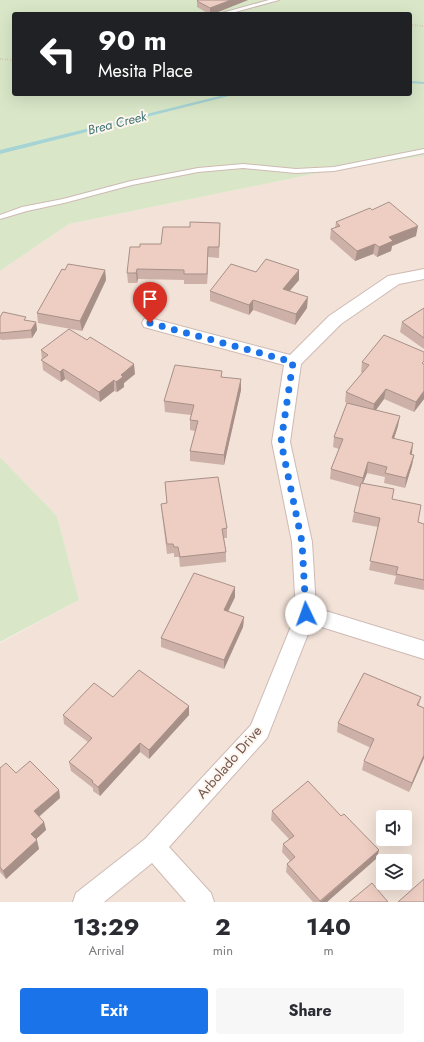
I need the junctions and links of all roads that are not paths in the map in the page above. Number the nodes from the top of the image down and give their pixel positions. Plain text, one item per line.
1 (276, 0) edge
2 (229, 12) edge
3 (424, 151) edge
4 (0, 217) edge
5 (424, 274) edge
6 (150, 323) dead end
7 (293, 362) junction
8 (306, 614) junction
9 (424, 650) edge
10 (153, 848) junction
11 (86, 902) edge
12 (202, 902) edge

1 - 2 lane
3 - 4 lane
5 - 7 street
6 - 7 street
7 - 8 street, Arbolado Drive
8 - 9 street
8 - 10 street, Arbolado Drive
10 - 11 street, Arbolado Drive
10 - 12 street

